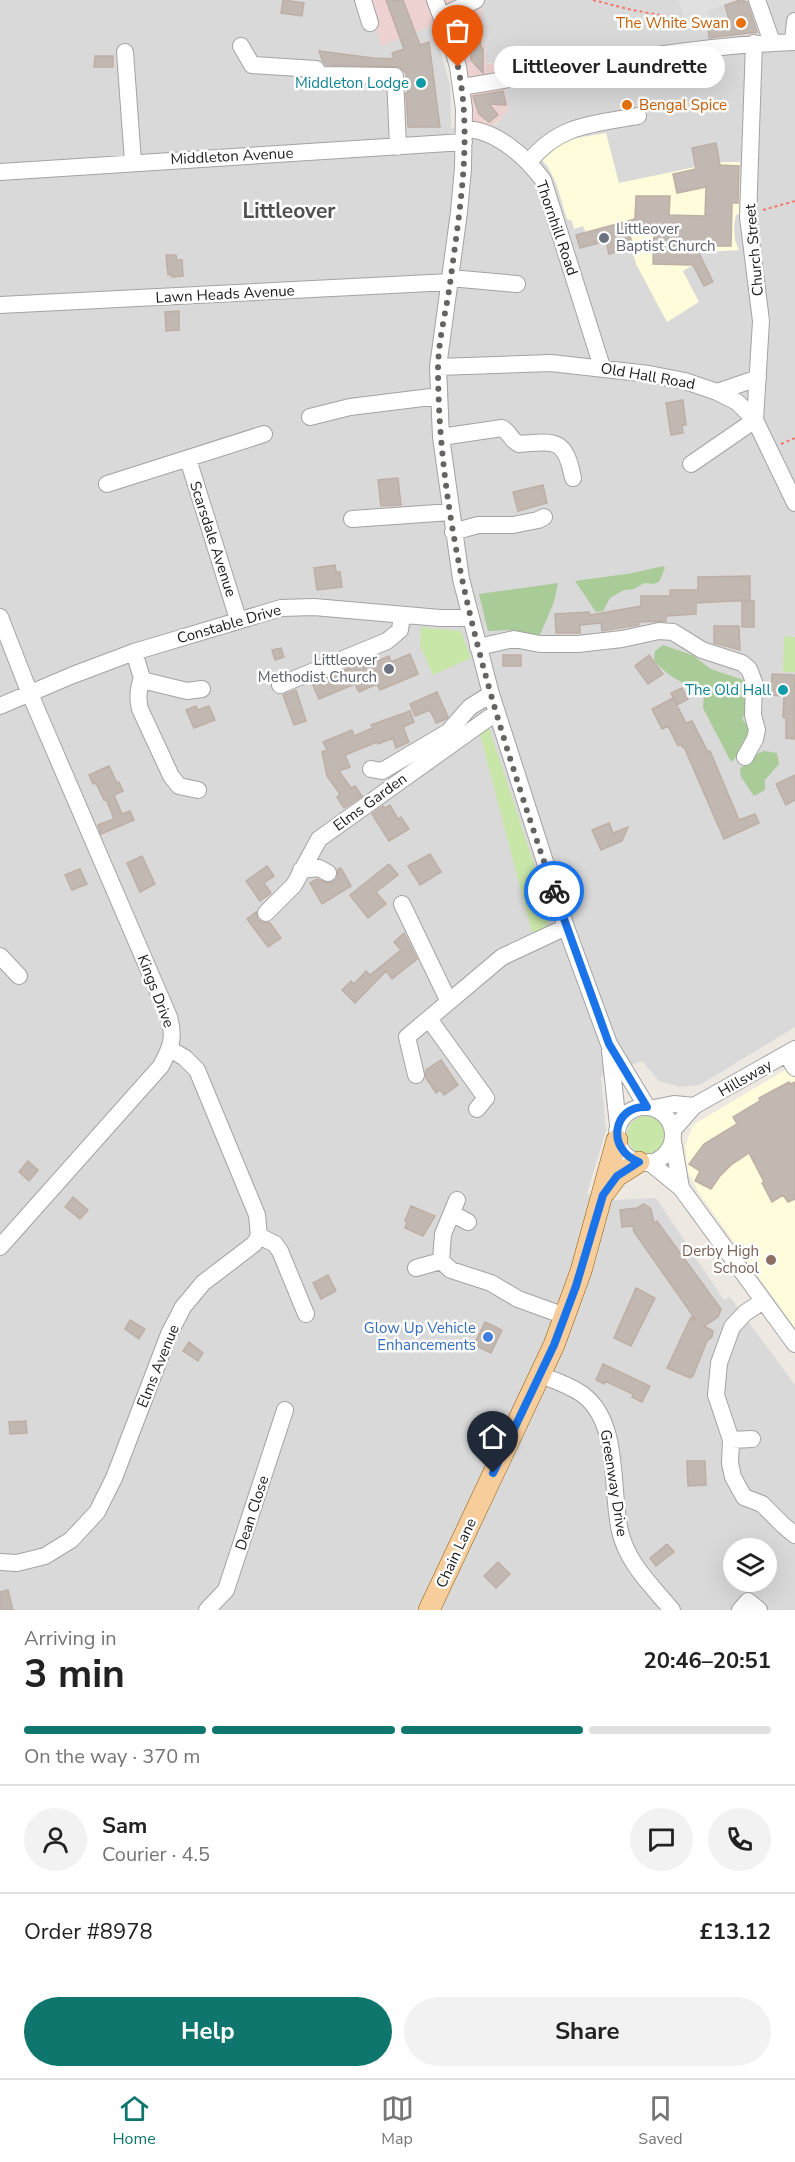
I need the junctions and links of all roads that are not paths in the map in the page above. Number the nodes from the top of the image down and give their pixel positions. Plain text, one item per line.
1 (363, 0) edge
2 (435, 0) edge
3 (476, 0) edge
4 (757, 0) edge
5 (442, 16) junction
6 (795, 21) edge
7 (370, 23) dead end
8 (772, 42) junction
9 (794, 42) edge
10 (754, 44) junction
11 (241, 46) dead end
12 (125, 52) dead end
13 (462, 87) junction
14 (638, 116) dead end
15 (464, 136) junction
16 (398, 147) junction
17 (133, 162) junction
18 (529, 162) junction
19 (0, 172) edge
20 (450, 280) junction
21 (517, 284) dead end
22 (0, 305) edge
23 (438, 367) junction
24 (602, 368) junction
25 (758, 378) junction
26 (717, 392) junction
27 (439, 396) junction
28 (310, 417) dead end
29 (755, 420) junction
30 (264, 434) dead end
31 (441, 437) junction
32 (188, 459) junction
33 (691, 464) dead end
34 (573, 478) dead end
35 (107, 484) dead end
36 (795, 503) edge
37 (451, 512) junction
38 (543, 517) dead end
39 (352, 519) dead end
40 (453, 532) junction
41 (402, 615) junction
42 (469, 616) junction
43 (0, 617) edge
44 (238, 619) junction
45 (478, 647) junction
46 (134, 652) junction
47 (142, 678) junction
48 (280, 685) dead end
49 (205, 688) dead end
50 (30, 694) junction
51 (491, 694) junction
52 (0, 706) edge
53 (497, 712) junction
54 (745, 757) dead end
55 (371, 769) dead end
56 (198, 790) dead end
57 (301, 870) junction
58 (328, 873) dead end
59 (402, 904) dead end
60 (266, 913) dead end
61 (566, 927) junction
62 (449, 1002) junction
63 (429, 1019) junction
64 (609, 1044) junction
65 (170, 1049) junction
66 (792, 1057) edge
67 (416, 1075) dead end
68 (694, 1106) junction
69 (651, 1107) junction
70 (477, 1109) dead end
71 (618, 1133) junction
72 (673, 1136) junction
73 (644, 1162) junction
74 (681, 1188) junction
75 (603, 1195) junction
76 (468, 1222) dead end
77 (259, 1236) junction
78 (1, 1243) edge
79 (441, 1261) junction
80 (416, 1268) dead end
81 (763, 1301) junction
82 (306, 1314) dead end
83 (565, 1316) junction
84 (795, 1344) edge
85 (540, 1375) junction
86 (285, 1410) dead end
87 (752, 1439) dead end
88 (731, 1440) junction
89 (795, 1534) edge
90 (0, 1562) edge
91 (207, 1610) edge
92 (429, 1610) edge
93 (672, 1610) edge

1 - 7 street
2 - 5 street
3 - 5 street
4 - 8 street
5 - 13 street
6 - 9 street
8 - 9 street
8 - 10 street
10 - 13 street
10 - 25 street, Church Street
11 - 16 street
12 - 17 street
13 - 15 street
14 - 18 street
15 - 16 street, Middleton Avenue
15 - 18 street, Thornhill Road
15 - 20 street
16 - 17 street, Middleton Avenue
17 - 19 street, Middleton Avenue
18 - 24 street, Thornhill Road
20 - 21 street, Lawn Heads Avenue
20 - 22 street, Lawn Heads Avenue
20 - 23 street
23 - 24 street, Old Hall Road
23 - 27 street
24 - 26 street, Old Hall Road
25 - 26 street
25 - 29 street, Church Street
26 - 29 street, Old Hall Road
27 - 28 street
27 - 31 street
29 - 33 street
29 - 36 street, Old Hall Road
30 - 32 street
31 - 34 street
31 - 37 street
32 - 35 street
32 - 44 street, Scarsdale Avenue
37 - 39 street
37 - 40 street
38 - 40 street
40 - 42 street
41 - 42 street, Constable Drive
41 - 44 street, Constable Drive
41 - 48 street
42 - 45 street
43 - 50 street, Kings Drive
44 - 46 street, Constable Drive
45 - 51 street
45 - 54 street
46 - 47 street
46 - 50 street, Constable Drive
47 - 49 street
47 - 56 street
50 - 52 street, Constable Drive
50 - 65 street, Kings Drive
51 - 53 street
51 - 55 street
53 - 57 street, Elms Garden
53 - 61 street
57 - 58 street
57 - 60 street, Elms Garden
59 - 62 street
61 - 62 street
61 - 64 street
62 - 63 street
63 - 67 street
63 - 70 street
64 - 69 street
64 - 71 street
65 - 77 street
65 - 78 street, Kings Drive
66 - 68 street, Hillsway
68 - 69 street, Hillsway
68 - 72 street, Hillsway
69 - 71 street
69 - 72 street
71 - 73 street
71 - 75 main road, Chain Lane
72 - 73 street
72 - 74 street
73 - 74 street
73 - 75 main road, Chain Lane
74 - 81 street
75 - 83 main road, Chain Lane
76 - 79 street
77 - 82 street
77 - 90 street, Elms Avenue
79 - 80 street
79 - 83 street
81 - 84 street
81 - 88 street
83 - 85 main road, Chain Lane
85 - 92 main road, Chain Lane
85 - 93 street, Greenway Drive
86 - 91 street, Dean Close
87 - 88 street
88 - 89 street

